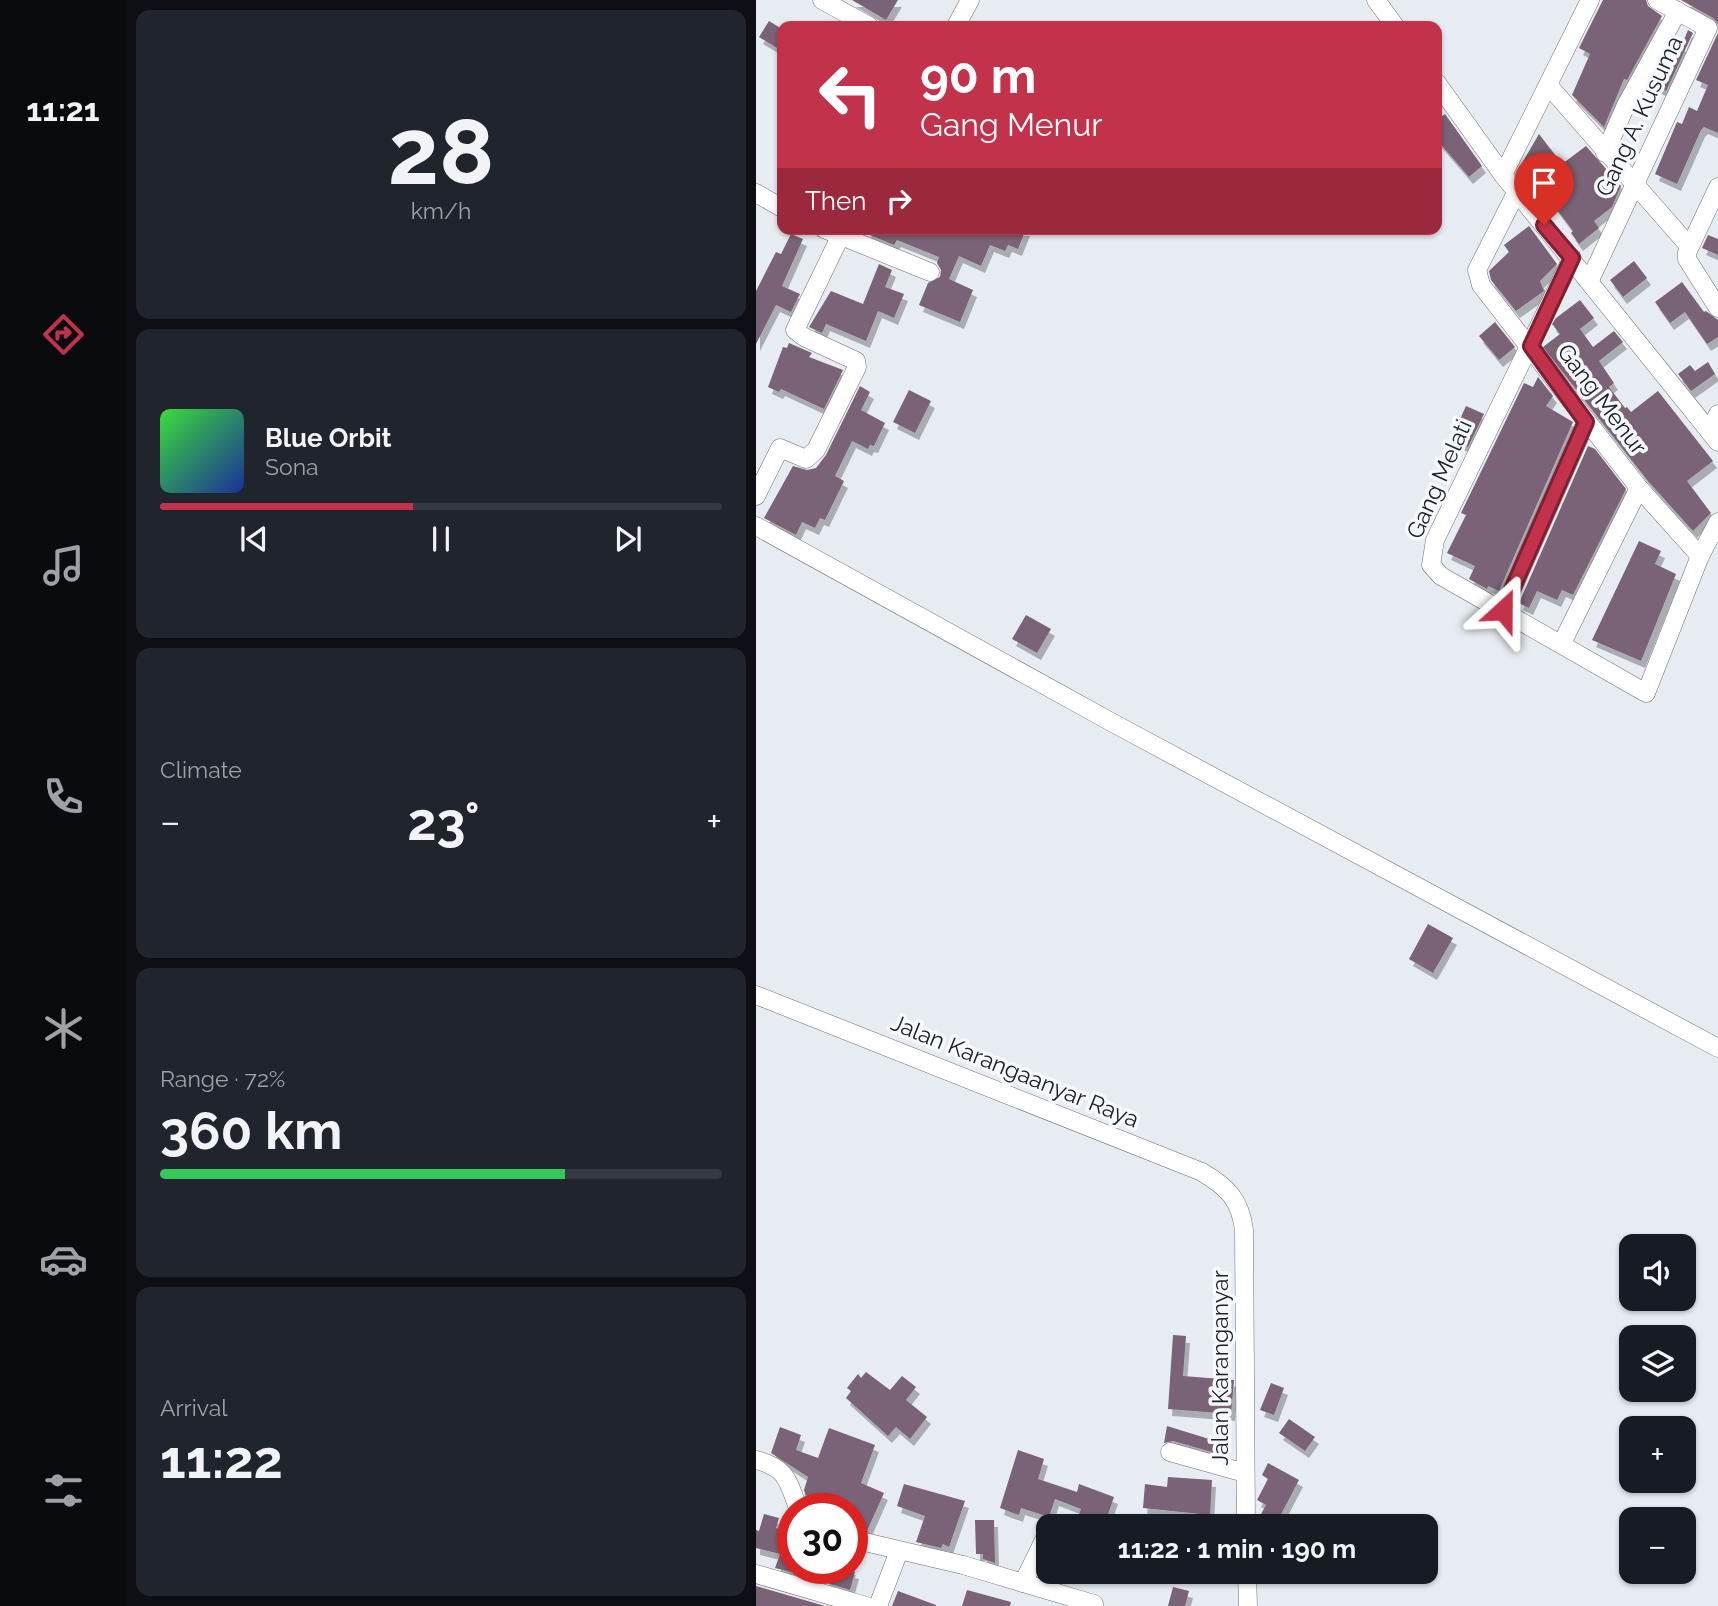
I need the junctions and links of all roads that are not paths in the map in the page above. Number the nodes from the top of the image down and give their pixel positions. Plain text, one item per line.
1 (822, 0) edge
2 (970, 0) edge
3 (1376, 0) edge
4 (1590, 0) edge
5 (1657, 0) edge
6 (1678, 11) junction
7 (860, 21) edge
8 (959, 21) edge
9 (1391, 21) edge
10 (1713, 30) edge
11 (1549, 86) junction
12 (1442, 90) edge
13 (1605, 153) junction
14 (1503, 175) junction
15 (1633, 183) junction
16 (1718, 187) edge
17 (1517, 191) junction
18 (756, 194) edge
19 (777, 205) edge
20 (835, 235) edge
21 (841, 235) edge
22 (1689, 246) junction
23 (1572, 258) junction
24 (930, 272) dead end
25 (1590, 280) junction
26 (1718, 308) edge
27 (1531, 346) junction
28 (1718, 414) edge
29 (1586, 422) junction
30 (1714, 436) edge
31 (1639, 488) junction
32 (756, 496) edge
33 (1718, 522) edge
34 (756, 526) edge
35 (1700, 556) junction
36 (1503, 610) junction
37 (1562, 643) junction
38 (756, 995) edge
39 (1718, 1048) edge
40 (1242, 1210) joint
41 (1170, 1452) dead end
42 (756, 1460) edge
43 (1245, 1472) junction
44 (791, 1493) edge
45 (1245, 1514) edge
46 (868, 1543) edge
47 (899, 1551) junction
48 (1036, 1557) edge
49 (756, 1574) edge
50 (1023, 1583) junction
51 (1247, 1584) edge
52 (1096, 1605) edge
53 (866, 1606) edge
54 (878, 1606) edge
55 (1248, 1606) edge

1 - 7 street
2 - 8 street
3 - 9 street
4 - 11 street
5 - 6 street, Gang A. Kusuma
6 - 10 street, Gang A. Kusuma
6 - 13 street
10 - 15 street, Gang A. Kusuma
11 - 13 street
11 - 14 street
12 - 14 street
13 - 15 street
14 - 17 street
15 - 22 street
15 - 25 street, Gang A. Kusuma
16 - 22 street
17 - 23 street
17 - 27 street, Gang Menur
18 - 19 street
20 - 32 street
21 - 24 street
22 - 26 street
23 - 25 street
23 - 27 street, Gang Melati
25 - 30 street
27 - 29 street, Gang Menur
27 - 36 street, Gang Melati
28 - 30 street
29 - 31 street, Gang Menur
29 - 36 street
31 - 35 street, Gang Menur
31 - 37 street
33 - 35 street, Gang Melati
34 - 39 street
35 - 37 street, Gang Melati
36 - 37 street, Gang Melati
38 - 40 street, Jalan Karangaanyar Raya
40 - 43 street, Jalan Karanganyar
41 - 43 street
42 - 44 street
43 - 45 street, Jalan Karanganyar
46 - 47 street
47 - 50 street
47 - 54 street
48 - 50 street
49 - 53 street
50 - 52 street
51 - 55 street

